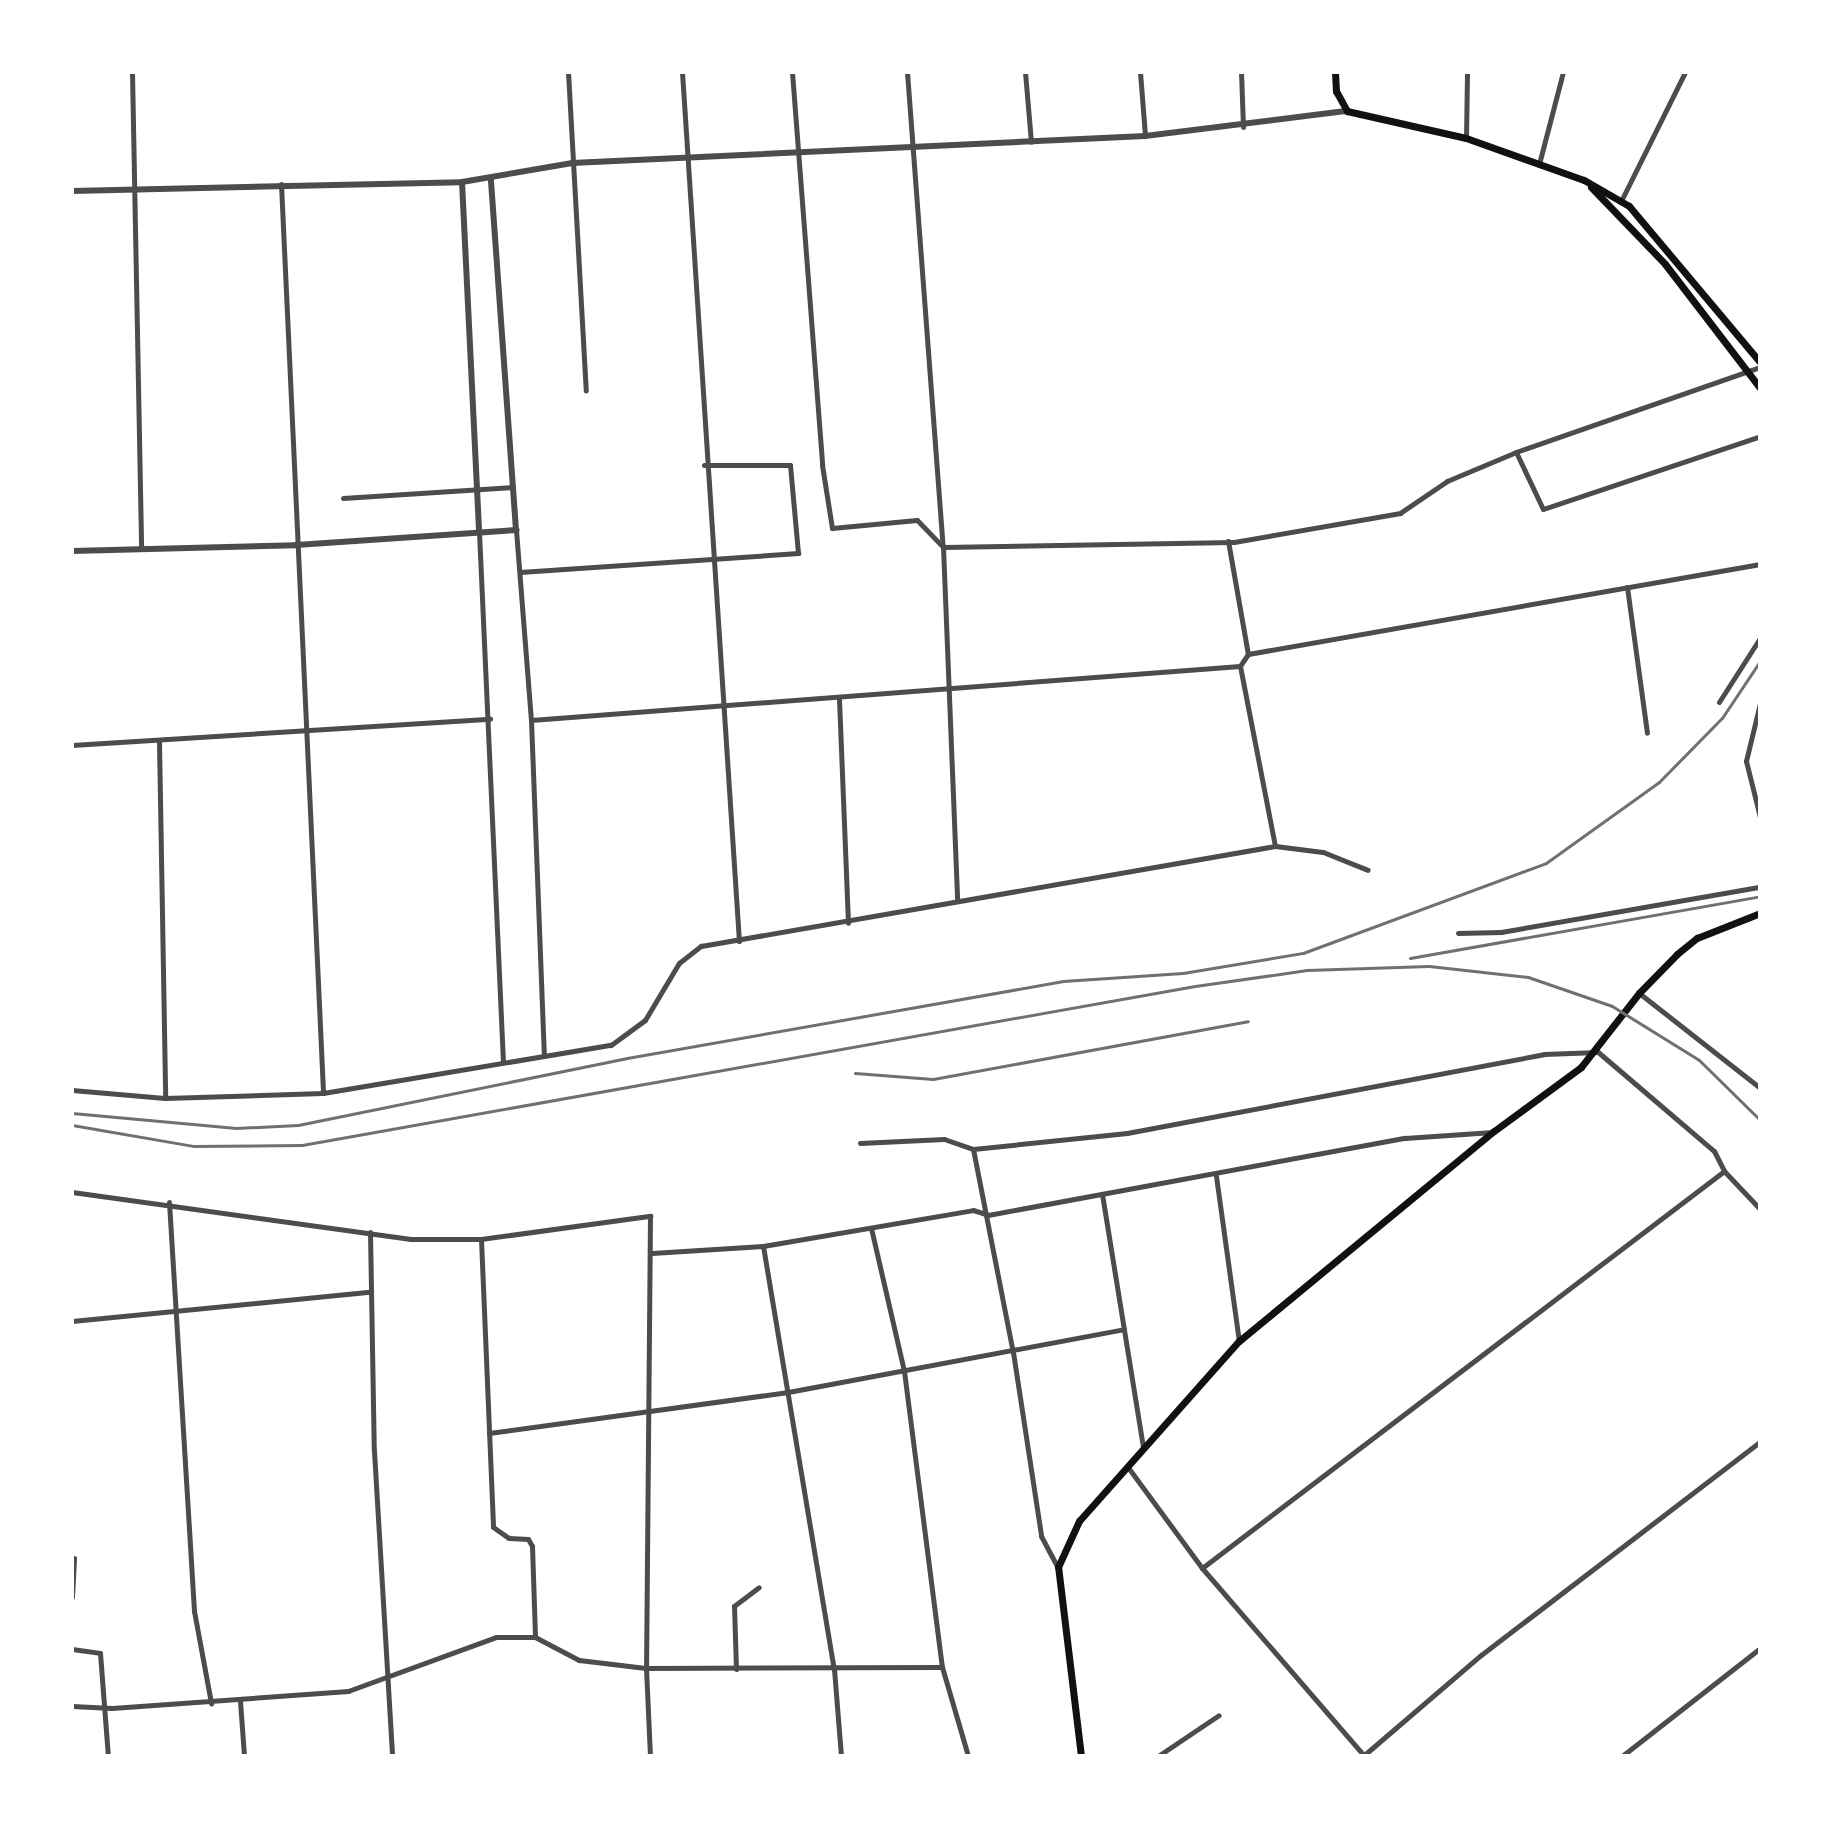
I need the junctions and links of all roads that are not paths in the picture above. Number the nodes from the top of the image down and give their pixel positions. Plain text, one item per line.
1 (132, 72) edge
2 (568, 72) edge
3 (682, 72) edge
4 (792, 72) edge
5 (907, 72) edge
6 (1025, 72) edge
7 (1140, 72) edge
8 (1241, 72) edge
9 (1335, 72) edge
10 (1467, 72) edge
11 (1563, 72) edge
12 (1685, 72) edge
13 (1347, 111) junction
14 (1243, 127) junction
15 (1145, 136) junction
16 (1466, 138) junction
17 (1031, 142) junction
18 (911, 147) junction
19 (797, 152) junction
20 (688, 157) junction
21 (572, 163) junction
22 (1539, 165) junction
23 (491, 180) junction
24 (1584, 180) junction
25 (462, 182) junction
26 (281, 184) junction
27 (137, 187) junction
28 (72, 191) edge
29 (1621, 201) junction
30 (1760, 365) edge
31 (1749, 372) junction
32 (1760, 388) edge
33 (586, 390) dead end
34 (1758, 437) dead end
35 (1516, 452) junction
36 (704, 465) junction
37 (513, 487) junction
38 (476, 489) junction
39 (343, 498) dead end
40 (516, 530) junction
41 (479, 532) junction
42 (1228, 541) junction
43 (296, 545) junction
44 (943, 547) junction
45 (141, 549) junction
46 (72, 551) edge
47 (711, 561) junction
48 (1760, 564) edge
49 (520, 572) junction
50 (1627, 587) junction
51 (1760, 638) edge
52 (1248, 654) junction
53 (1240, 666) junction
54 (946, 687) junction
55 (839, 699) junction
56 (1719, 702) dead end
57 (1760, 703) edge
58 (724, 707) junction
59 (490, 719) junction
60 (531, 720) junction
61 (305, 732) junction
62 (1647, 733) dead end
63 (159, 742) junction
64 (72, 745) edge
65 (1760, 817) edge
66 (1275, 846) junction
67 (1368, 870) dead end
68 (1760, 887) edge
69 (957, 900) junction
70 (1760, 913) edge
71 (848, 923) junction
72 (1458, 933) dead end
73 (739, 941) junction
74 (1639, 993) junction
75 (1598, 1052) junction
76 (544, 1056) junction
77 (503, 1062) junction
78 (1760, 1088) edge
79 (72, 1090) edge
80 (323, 1093) junction
81 (165, 1098) junction
82 (1494, 1131) junction
83 (860, 1143) dead end
84 (973, 1149) junction
85 (1724, 1171) junction
86 (1216, 1176) junction
87 (72, 1192) edge
88 (1102, 1194) junction
89 (169, 1202) junction
90 (1760, 1209) edge
91 (988, 1215) junction
92 (871, 1228) junction
93 (370, 1232) junction
94 (481, 1239) junction
95 (763, 1246) junction
96 (652, 1253) junction
97 (370, 1292) junction
98 (174, 1312) junction
99 (72, 1321) edge
100 (1124, 1329) junction
101 (1239, 1341) junction
102 (1013, 1352) junction
103 (904, 1371) junction
104 (788, 1392) junction
105 (651, 1413) junction
106 (489, 1433) junction
107 (1760, 1442) edge
108 (1143, 1447) junction
109 (1127, 1465) junction
110 (74, 1558) dead end
111 (1058, 1567) junction
112 (1202, 1568) junction
113 (759, 1587) dead end
114 (72, 1597) edge
115 (535, 1637) junction
116 (1760, 1648) edge
117 (72, 1649) edge
118 (942, 1667) junction
119 (646, 1668) junction
120 (736, 1669) junction
121 (834, 1669) junction
122 (387, 1680) junction
123 (240, 1701) junction
124 (211, 1703) junction
125 (72, 1706) edge
126 (103, 1707) junction
127 (1219, 1715) dead end
128 (108, 1756) edge
129 (244, 1756) edge
130 (392, 1756) edge
131 (650, 1756) edge
132 (841, 1756) edge
133 (968, 1756) edge
134 (1081, 1756) edge
135 (1158, 1756) edge
136 (1363, 1756) edge
137 (1622, 1756) edge

1 - 27 street
2 - 21 street
3 - 20 street
4 - 19 street
5 - 18 street
6 - 17 street
7 - 15 street
8 - 14 street
9 - 13 main road
10 - 16 street
11 - 22 street
12 - 29 street
13 - 14 street
13 - 16 main road
14 - 15 street
15 - 17 street
16 - 22 main road
17 - 18 street
18 - 19 street
18 - 44 street
19 - 20 street
19 - 44 street
20 - 21 street
20 - 36 street
21 - 23 street
21 - 33 street
22 - 24 main road
23 - 25 street
23 - 37 street
24 - 29 main road
24 - 31 main road
25 - 26 street
25 - 38 street
26 - 27 street
26 - 43 street
27 - 28 street
27 - 45 street
29 - 30 main road
30 - 31 street
31 - 32 main road
31 - 35 street
34 - 35 street
35 - 42 street
36 - 47 street
36 - 47 street
37 - 38 street
37 - 40 street
38 - 39 street
38 - 41 street
40 - 41 street
40 - 49 street
41 - 43 street
41 - 59 street
42 - 44 street
42 - 52 street
43 - 45 street
43 - 61 street
44 - 54 street
45 - 46 street
47 - 49 street
47 - 58 street
48 - 50 street
49 - 60 street
50 - 52 street
50 - 62 street
51 - 56 street
52 - 53 street
53 - 54 street
53 - 66 street
54 - 55 street
54 - 69 street
55 - 58 street
55 - 71 street
57 - 65 street
58 - 60 street
58 - 73 street
59 - 61 street
59 - 77 street
60 - 76 street
61 - 63 street
61 - 80 street
63 - 64 street
63 - 81 street
66 - 67 street
66 - 69 street
68 - 72 street
69 - 71 street
70 - 74 main road
71 - 73 street
73 - 76 street
74 - 75 main road
74 - 78 street
75 - 82 main road
75 - 84 street
75 - 85 street
76 - 77 street
77 - 80 street
79 - 81 street
80 - 81 street
82 - 86 street
82 - 101 main road
83 - 84 street
84 - 91 street
85 - 90 street
85 - 112 street
86 - 88 street
86 - 101 street
87 - 89 street
88 - 91 street
88 - 100 street
89 - 93 street
89 - 98 street
91 - 92 street
91 - 102 street
92 - 95 street
92 - 103 street
93 - 94 street
93 - 97 street
94 - 96 street
94 - 106 street
95 - 96 street
95 - 104 street
96 - 105 street
97 - 98 street
97 - 122 street
98 - 99 street
98 - 124 street
100 - 102 street
100 - 108 street
101 - 108 main road
102 - 103 street
102 - 111 street
103 - 104 street
103 - 118 street
104 - 105 street
104 - 121 street
105 - 106 street
105 - 119 street
106 - 115 street
107 - 136 street
108 - 109 main road
109 - 111 main road
109 - 112 street
110 - 114 street
111 - 134 main road
112 - 136 street
113 - 120 street
115 - 119 street
115 - 122 street
116 - 137 street
117 - 126 street
118 - 121 street
118 - 133 street
119 - 120 street
119 - 131 street
120 - 121 street
121 - 132 street
122 - 123 street
122 - 130 street
123 - 124 street
123 - 129 street
124 - 126 street
125 - 126 street
126 - 128 street
127 - 135 street

